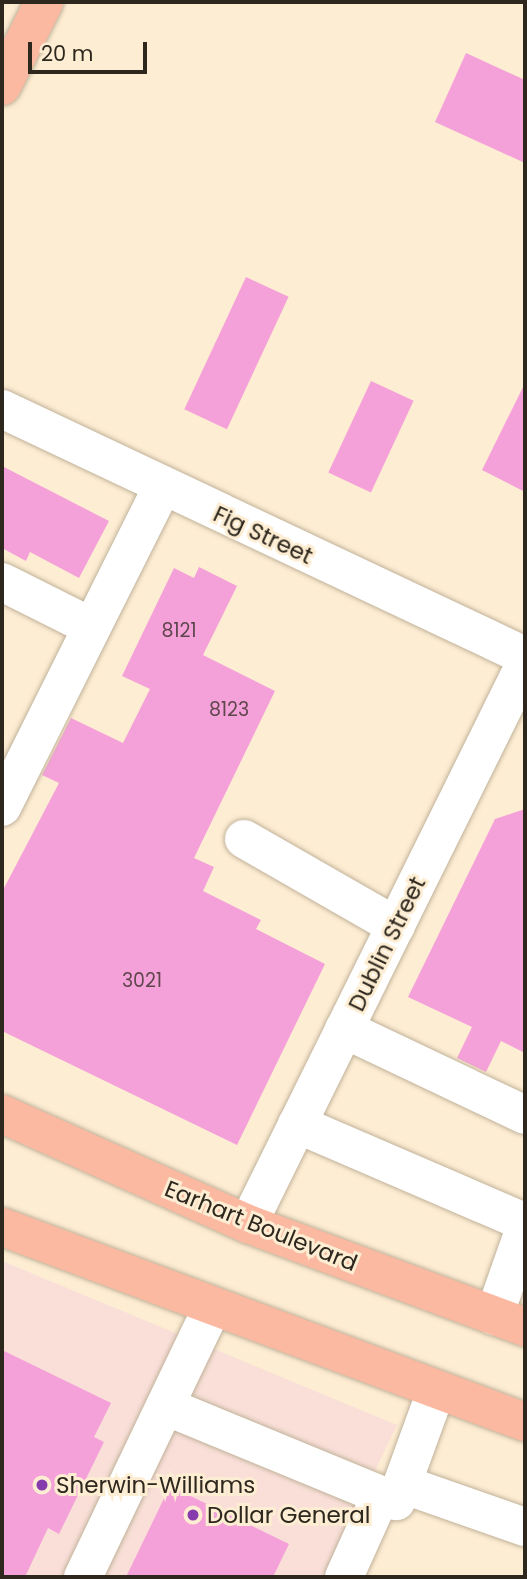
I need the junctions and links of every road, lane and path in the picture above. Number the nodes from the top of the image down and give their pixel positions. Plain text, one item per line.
1 (44, 2) edge
2 (2, 86) edge
3 (2, 410) edge
4 (162, 488) junction
5 (2, 582) edge
6 (89, 625) junction
7 (525, 656) edge
8 (525, 664) edge
9 (2, 807) edge
10 (244, 839) dead end
11 (396, 926) junction
12 (344, 1029) junction
13 (2, 1114) edge
14 (525, 1115) edge
15 (297, 1124) junction
16 (525, 1222) edge
17 (248, 1224) junction
18 (2, 1227) edge
19 (525, 1228) edge
20 (211, 1310) junction
21 (510, 1322) edge
22 (436, 1391) junction
23 (165, 1406) junction
24 (525, 1422) edge
25 (392, 1490) junction
26 (525, 1527) edge
27 (83, 1577) edge
28 (344, 1577) edge

1 - 2 main road
3 - 4 street, Fig Street
4 - 6 street
4 - 7 street, Fig Street
5 - 6 street
6 - 9 street
8 - 11 street, Dublin Street
10 - 11 street
11 - 12 street, Dublin Street
12 - 14 street
12 - 15 street, Dublin Street
13 - 17 main road, Earhart Boulevard
15 - 16 street
15 - 17 street, Dublin Street
17 - 21 main road, Earhart Boulevard
18 - 20 main road
19 - 21 street
20 - 22 main road
20 - 23 street
22 - 24 main road
22 - 25 street
23 - 25 street
23 - 27 street
25 - 26 street
25 - 28 street

